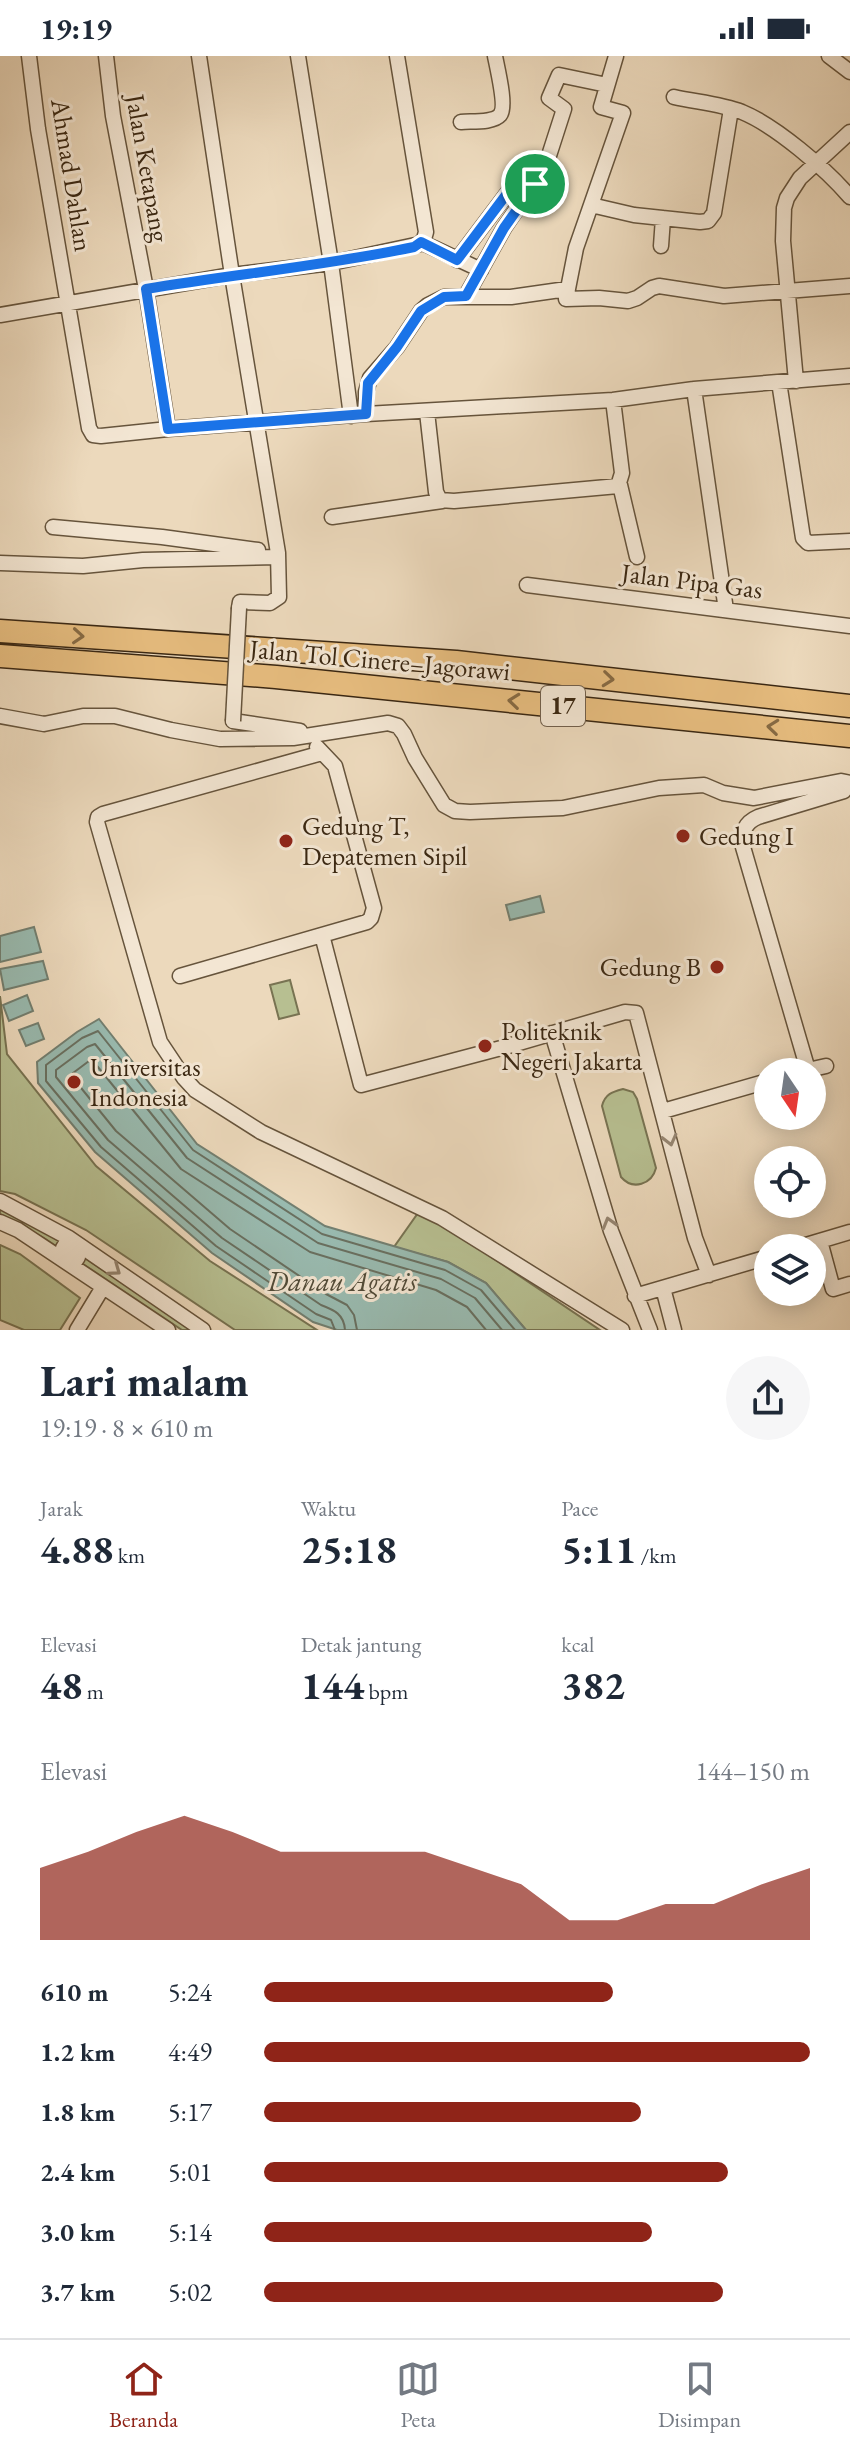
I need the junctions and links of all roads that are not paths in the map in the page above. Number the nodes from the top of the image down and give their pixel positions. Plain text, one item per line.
1 (29, 56) edge
2 (106, 56) edge
3 (199, 56) edge
4 (298, 56) edge
5 (397, 56) edge
6 (495, 56) edge
7 (616, 56) edge
8 (829, 56) edge
9 (850, 72) edge
10 (607, 85) junction
11 (674, 97) dead end
12 (731, 109) junction
13 (461, 122) dead end
14 (850, 132) edge
15 (816, 164) junction
16 (535, 184) junction
17 (850, 197) edge
18 (591, 205) junction
19 (663, 218) junction
20 (421, 242) junction
21 (661, 246) dead end
22 (457, 260) junction
23 (331, 263) junction
24 (481, 270) junction
25 (232, 275) junction
26 (850, 286) edge
27 (146, 289) junction
28 (567, 289) junction
29 (788, 292) junction
30 (466, 296) junction
31 (68, 302) junction
32 (0, 315) edge
33 (850, 376) edge
34 (796, 381) junction
35 (779, 382) junction
36 (694, 389) junction
37 (613, 400) junction
38 (427, 412) junction
39 (358, 415) junction
40 (257, 424) junction
41 (168, 429) junction
42 (620, 485) junction
43 (442, 501) junction
44 (332, 517) dead end
45 (53, 527) dead end
46 (850, 541) edge
47 (278, 555) junction
48 (637, 557) dead end
49 (0, 563) edge
50 (527, 585) dead end
51 (726, 610) junction
52 (850, 626) edge
53 (0, 631) edge
54 (0, 656) edge
55 (850, 706) edge
56 (0, 716) edge
57 (307, 736) junction
58 (850, 736) edge
59 (322, 753) junction
60 (847, 787) edge
61 (322, 935) junction
62 (180, 976) dead end
63 (552, 1033) junction
64 (800, 1058) edge
65 (754, 1085) edge
66 (663, 1111) junction
67 (0, 1201) edge
68 (0, 1222) edge
69 (850, 1232) edge
70 (69, 1238) junction
71 (826, 1239) edge
72 (754, 1261) edge
73 (826, 1263) edge
74 (72, 1266) junction
75 (709, 1275) junction
76 (850, 1284) edge
77 (103, 1287) junction
78 (663, 1288) junction
79 (635, 1296) junction
80 (77, 1330) edge
81 (168, 1330) edge
82 (203, 1330) edge
83 (622, 1330) edge
84 (650, 1330) edge
85 (674, 1330) edge

1 - 31 street, Ahmad Dahlan
2 - 27 street, Jalan Ketapang
3 - 25 street
4 - 23 street
5 - 20 street
6 - 13 street
7 - 10 street
8 - 9 street
10 - 16 street
10 - 18 street
11 - 12 street
12 - 15 street
12 - 19 street
14 - 15 street
15 - 17 street
15 - 29 street
16 - 22 street
16 - 24 street
18 - 19 street
18 - 28 street
19 - 21 street
20 - 22 street
20 - 23 street
22 - 24 street
23 - 25 street
23 - 39 street
24 - 30 street
25 - 27 street
25 - 40 street
26 - 29 street
27 - 31 street
27 - 41 street, Jalan Ketapang
28 - 29 street
28 - 30 street
29 - 34 street
30 - 39 street
31 - 32 street
31 - 41 street, Ahmad Dahlan
33 - 34 street
34 - 35 street
35 - 36 street
35 - 46 street
36 - 37 street
36 - 51 street
37 - 38 street
37 - 42 street
38 - 39 street
38 - 43 street
39 - 40 street
40 - 41 street
40 - 47 street
42 - 43 street
42 - 48 street
43 - 44 street
45 - 47 street
47 - 49 street
47 - 57 street, bridge
50 - 51 street, Jalan Pipa Gas
51 - 52 street, Jalan Pipa Gas
53 -> 55 highway, Jalan Tol Cinere–Jagorawi / 17
58 -> 54 highway, Jalan Tol Cinere–Jagorawi / 17
56 - 57 street
57 - 59 street
57 - 60 street
59 - 61 street
59 - 83 street
60 - 64 street
61 - 62 street
61 - 63 street
63 - 66 street
79 -> 63 street
65 - 66 street
66 -> 75 street
67 - 70 street
68 - 74 street
69 - 71 street
70 - 74 street
70 -> 82 street
72 - 75 street
73 - 76 street
74 - 77 street
75 - 78 street
77 - 80 street
77 - 81 street
78 - 79 street
78 - 85 street
79 - 84 street

